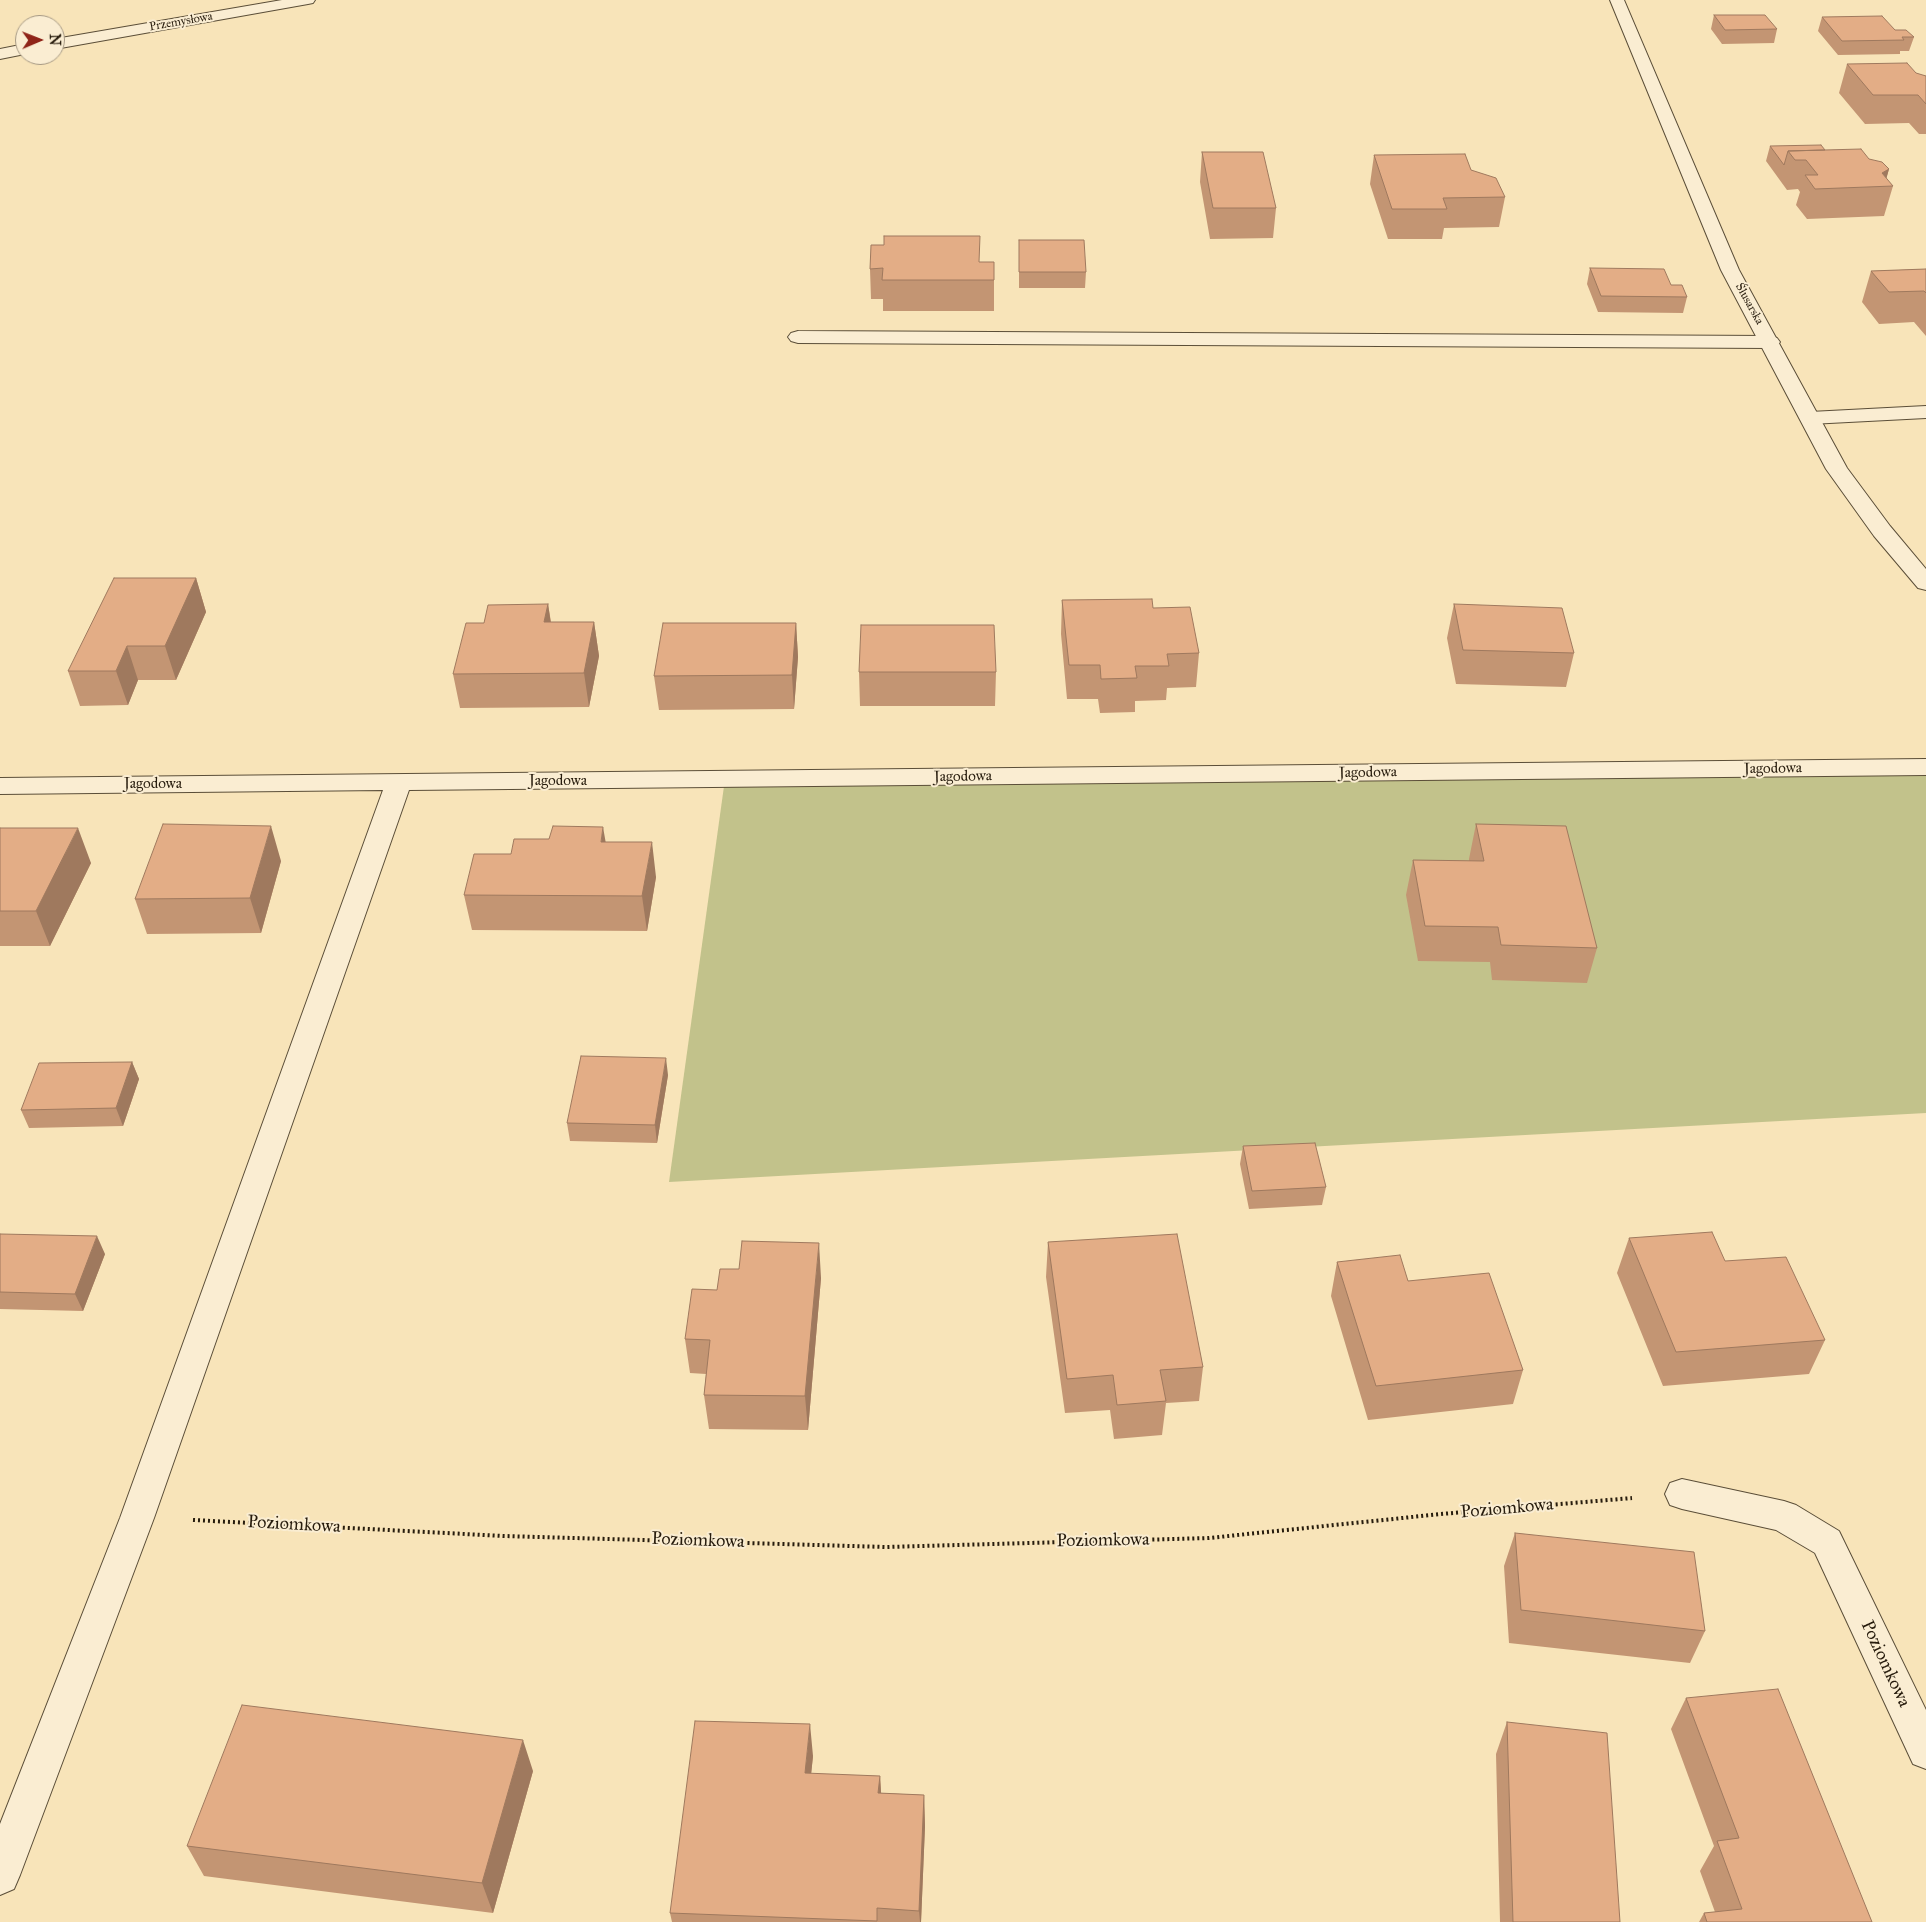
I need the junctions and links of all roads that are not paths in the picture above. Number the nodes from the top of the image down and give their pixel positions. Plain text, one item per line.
1 (308, 0) edge
2 (1617, 0) edge
3 (65, 42) edge
4 (15, 51) edge
5 (0, 54) edge
6 (798, 337) dead end
7 (1770, 342) junction
8 (1926, 412) edge
9 (1810, 418) junction
10 (1926, 583) edge
11 (1926, 767) edge
12 (399, 782) junction
13 (0, 786) edge
14 (1682, 1494) road end
15 (1926, 1751) edge
16 (0, 1875) edge

1 - 3 street, Przemysłowa
2 - 7 street, Ślusarska
4 - 5 street
6 - 7 street
7 - 9 street, Ślusarska
8 - 9 street
9 - 10 street, Ślusarska
11 - 12 street, Jagodowa
12 - 13 street, Jagodowa
12 - 16 street
14 - 15 street, Poziomkowa

